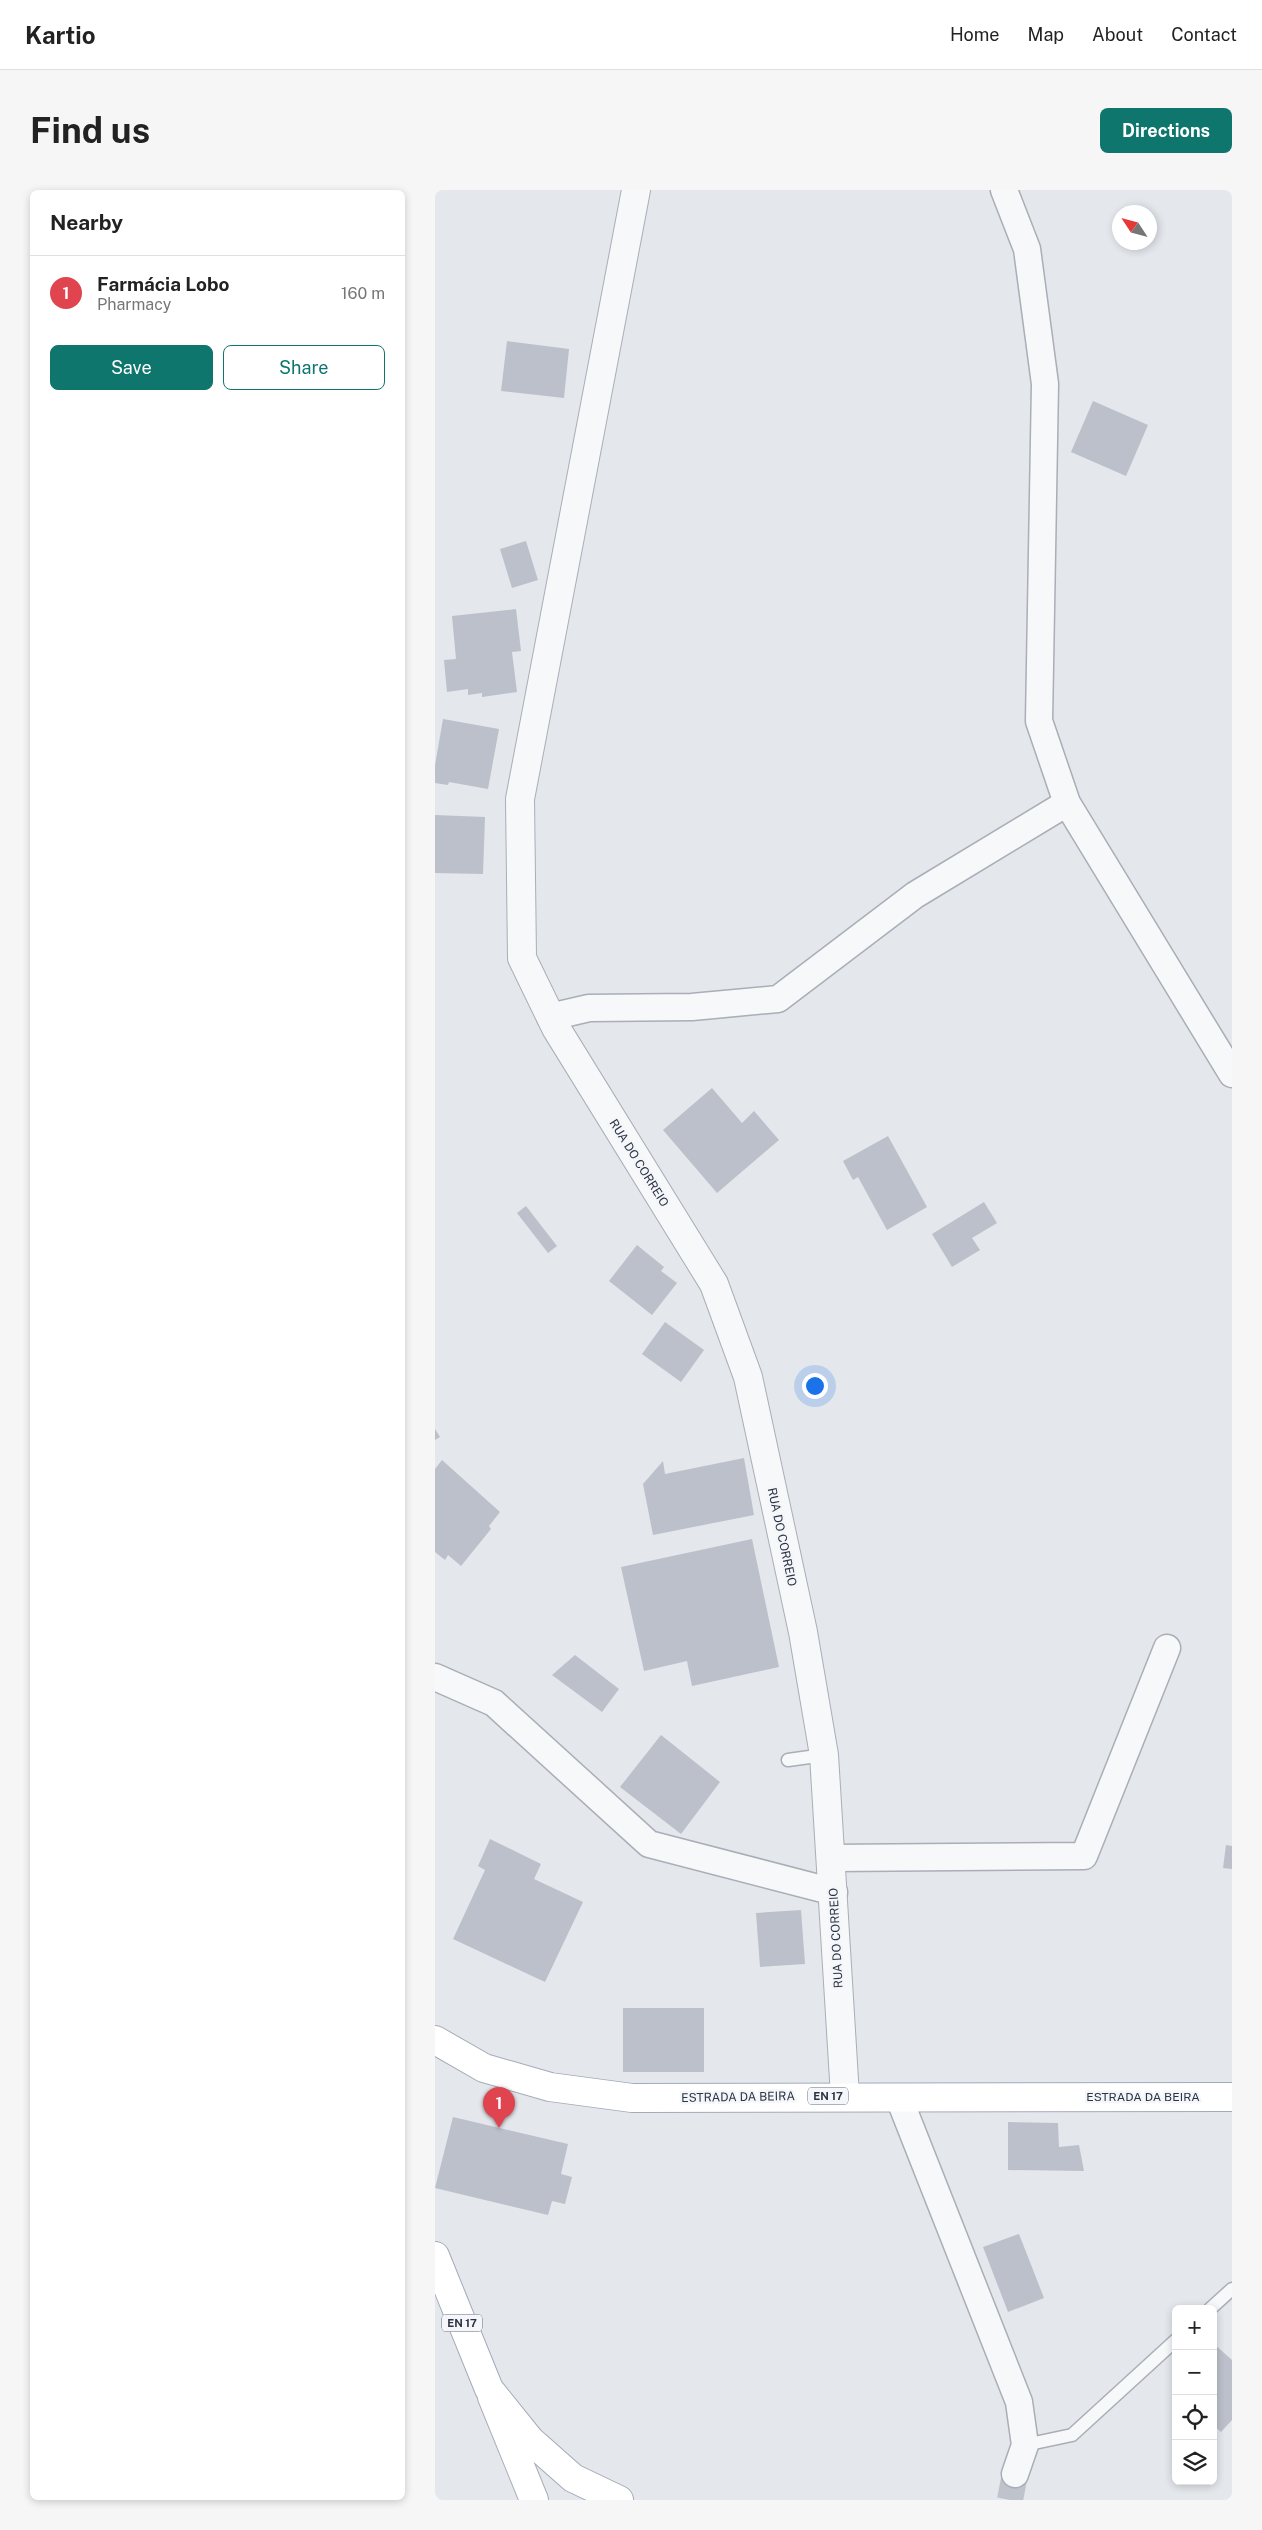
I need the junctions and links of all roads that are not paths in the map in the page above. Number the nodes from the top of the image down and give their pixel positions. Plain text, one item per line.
1 (636, 190) edge
2 (1004, 190) edge
3 (1067, 803) junction
4 (553, 1022) junction
5 (1232, 1074) edge
6 (1167, 1648) dead end
7 (435, 1677) edge
8 (824, 1755) junction
9 (788, 1760) dead end
10 (831, 1858) junction
11 (833, 1892) junction
12 (435, 2040) edge
13 (845, 2096) junction
14 (1232, 2097) edge
15 (899, 2098) junction
16 (435, 2256) edge
17 (1232, 2289) edge
18 (1214, 2305) edge
19 (1172, 2344) edge
20 (489, 2389) junction
21 (1025, 2445) junction
22 (1015, 2474) tunnel mouth
23 (534, 2500) edge
24 (619, 2500) edge

1 - 4 street, RUA DO CORREIO
2 - 3 street
3 - 4 street
3 - 5 street
4 - 8 street, RUA DO CORREIO
6 - 10 street
7 - 11 street
8 - 9 lane
8 - 10 street, RUA DO CORREIO
10 - 11 street, RUA DO CORREIO
11 - 13 street, RUA DO CORREIO
12 - 13 main road, ESTRADA DA BEIRA / EN 17
13 - 15 main road, ESTRADA DA BEIRA / EN 17
14 - 15 main road, ESTRADA DA BEIRA / EN 17
15 - 21 street
16 - 20 main road, EN 17
17 - 18 lane
19 - 21 lane
20 - 23 main road
20 - 24 main road, EN 17
21 - 22 street

